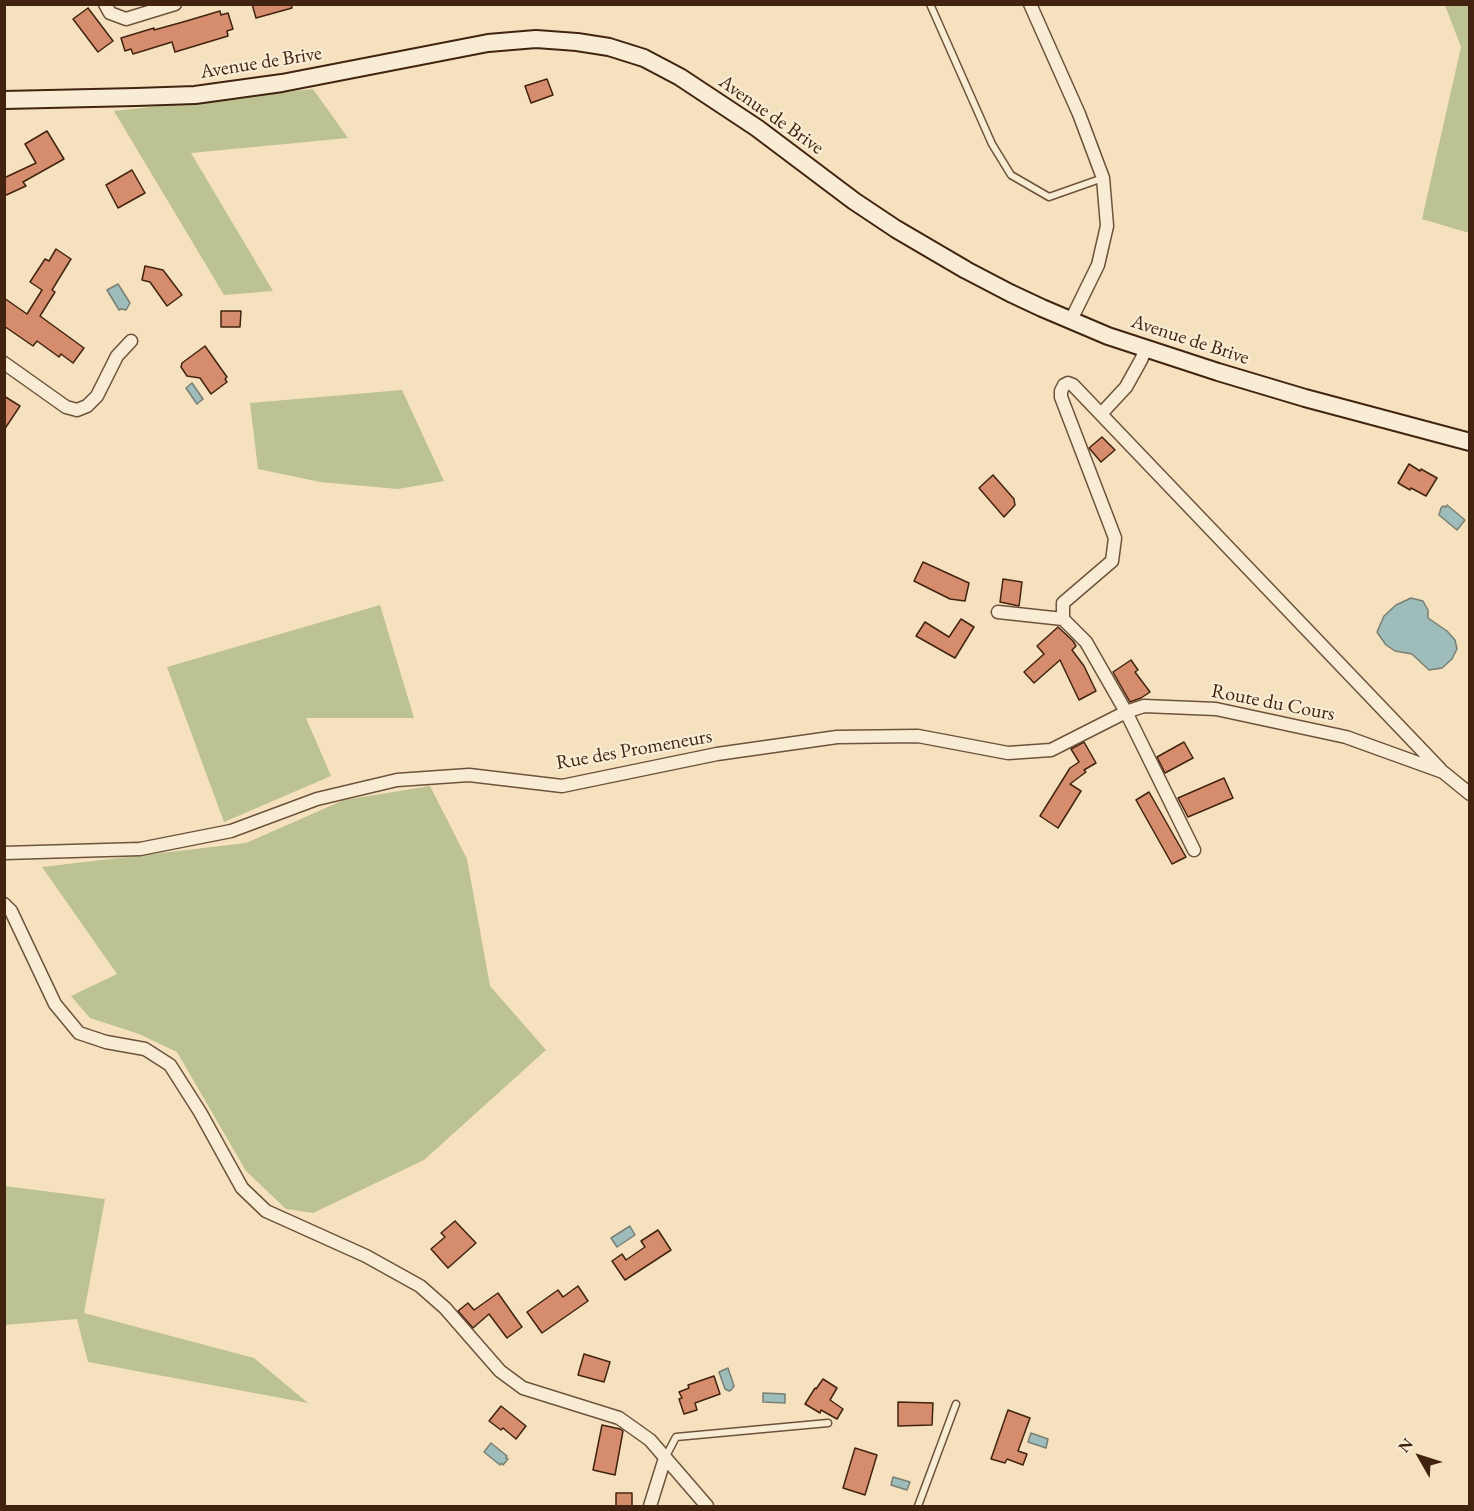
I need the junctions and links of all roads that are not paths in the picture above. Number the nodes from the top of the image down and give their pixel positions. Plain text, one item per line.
1 (105, 4) edge
2 (175, 4) edge
3 (930, 4) edge
4 (1030, 4) edge
5 (4, 100) edge
6 (1103, 178) junction
7 (1071, 320) junction
8 (130, 341) dead end
9 (1146, 348) junction
10 (4, 363) edge
11 (1101, 414) junction
12 (1470, 442) edge
13 (998, 612) dead end
14 (1063, 619) junction
15 (1126, 712) junction
16 (1443, 772) junction
17 (1470, 794) edge
18 (1194, 850) dead end
19 (4, 853) edge
20 (4, 904) edge
21 (957, 1404) dead end
22 (828, 1423) dead end
23 (665, 1458) junction
24 (650, 1506) edge
25 (707, 1506) edge
26 (918, 1506) edge

1 - 2 street
3 - 6 lane
4 - 6 street
5 - 7 street, Avenue de Brive
6 - 7 street
7 - 9 street, Avenue de Brive
8 - 10 street
9 - 11 street
9 - 12 street, Avenue de Brive
11 - 14 street, Route du Cours
11 - 16 street, Route du Cours
13 - 14 street
14 - 15 street
15 - 16 street, Route du Cours
15 - 18 street
15 - 19 street, Rue des Promeneurs
16 - 17 street, Route du Cours
20 - 23 street
21 - 26 lane
22 - 23 lane
23 - 24 street
23 - 25 street

